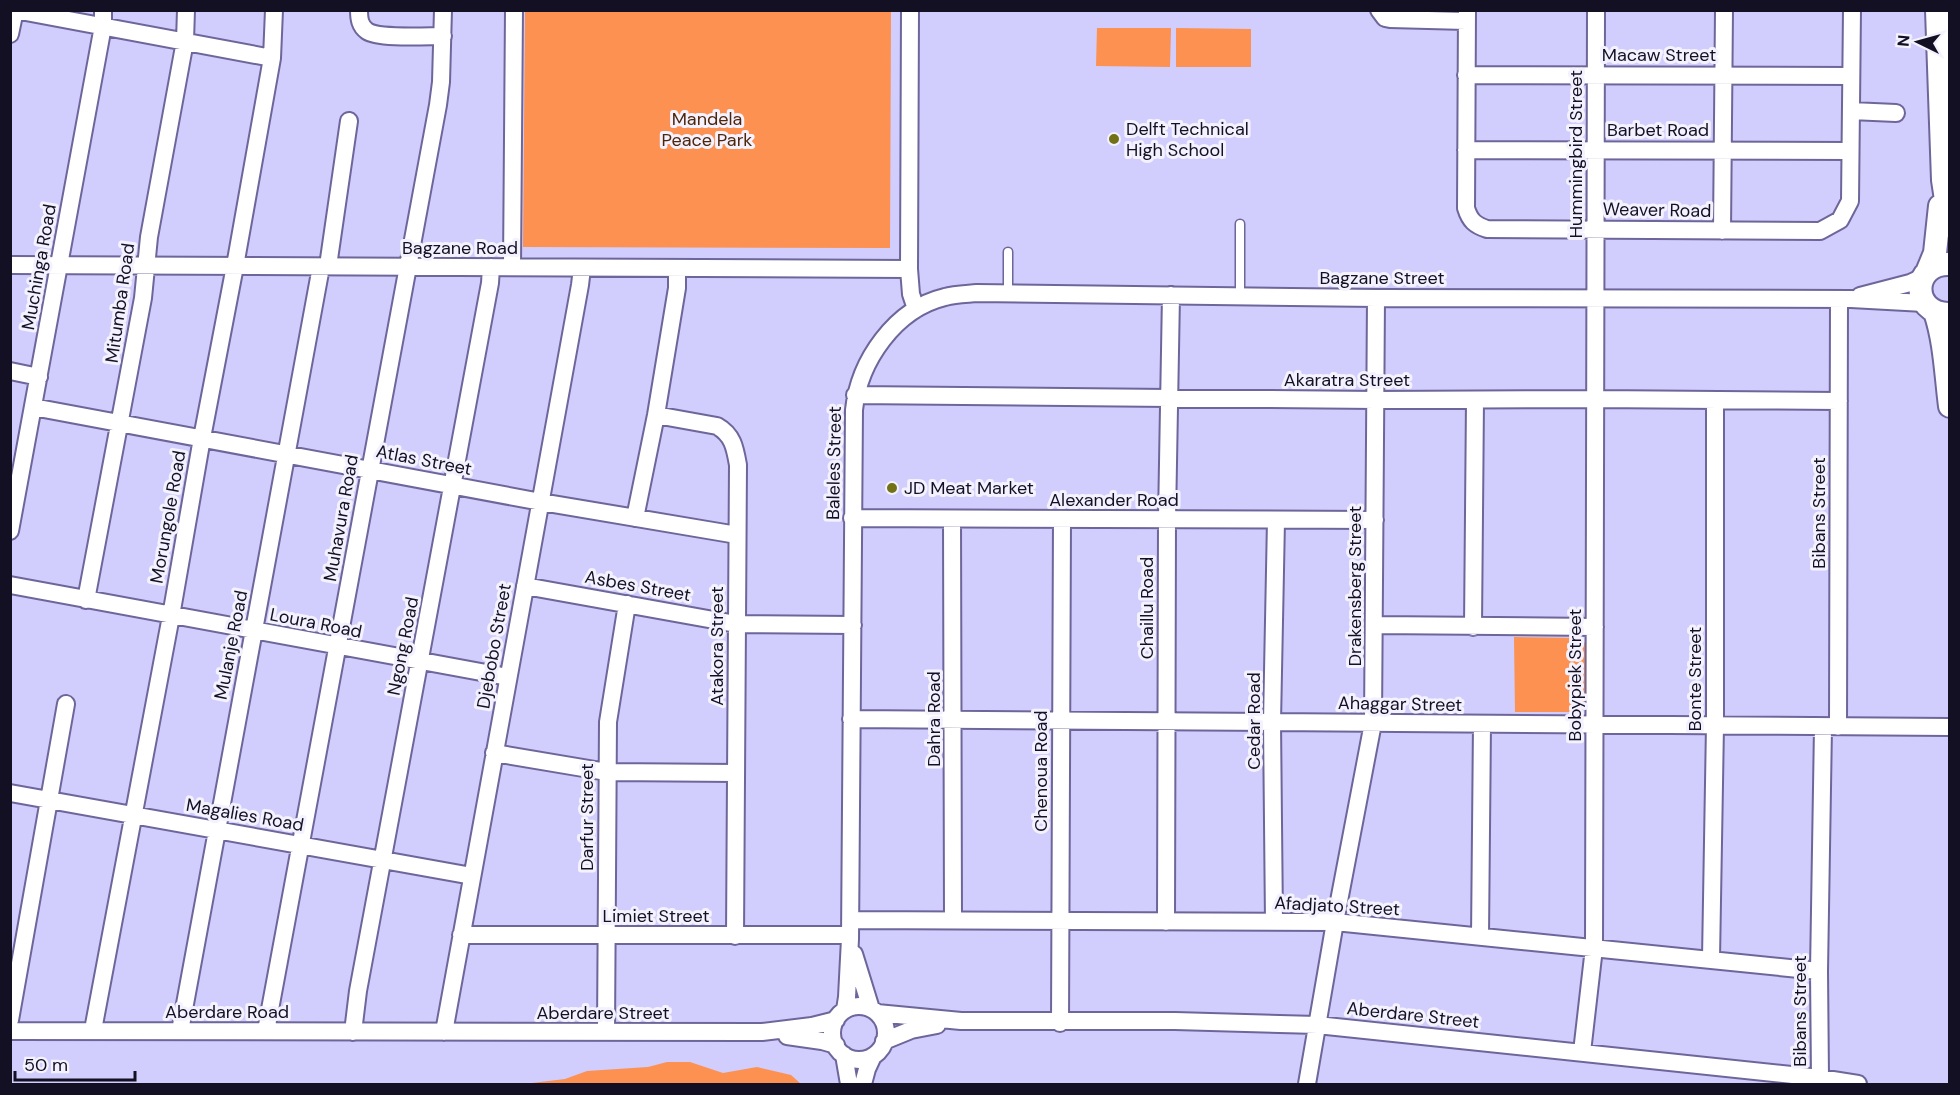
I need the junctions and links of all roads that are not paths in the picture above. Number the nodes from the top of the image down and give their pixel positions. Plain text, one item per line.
1 (15, 10) edge
2 (186, 10) edge
3 (274, 10) edge
4 (359, 10) edge
5 (443, 10) edge
6 (514, 10) edge
7 (910, 10) edge
8 (1596, 10) edge
9 (1724, 10) edge
10 (1852, 10) edge
11 (1937, 10) edge
12 (1380, 12) edge
13 (1466, 16) edge
14 (103, 18) edge
15 (10, 34) edge
16 (443, 36) junction
17 (185, 41) junction
18 (272, 58) junction
19 (1724, 74) junction
20 (1466, 75) junction
21 (1596, 75) junction
22 (1851, 76) junction
23 (1851, 111) junction
24 (1896, 113) dead end
25 (349, 121) dead end
26 (1723, 149) junction
27 (1466, 150) junction
28 (1596, 150) junction
29 (1850, 151) junction
30 (1943, 180) junction
31 (1240, 224) dead end
32 (1950, 226) edge
33 (1596, 229) junction
34 (1722, 231) junction
35 (1008, 252) dead end
36 (10, 265) edge
37 (59, 265) junction
38 (147, 266) junction
39 (236, 266) junction
40 (324, 266) junction
41 (408, 267) junction
42 (491, 267) junction
43 (512, 267) junction
44 (582, 268) junction
45 (677, 268) junction
46 (909, 269) junction
47 (1934, 271) edge
48 (1008, 293) junction
49 (1171, 296) junction
50 (1240, 296) junction
51 (1376, 298) junction
52 (1597, 298) junction
53 (1845, 299) junction
54 (916, 309) junction
55 (1936, 309) edge
56 (10, 371) edge
57 (39, 377) junction
58 (855, 395) junction
59 (1169, 398) junction
60 (1596, 399) junction
61 (1376, 400) junction
62 (1475, 400) junction
63 (1715, 400) junction
64 (1839, 401) junction
65 (1950, 406) edge
66 (33, 407) junction
67 (656, 415) junction
68 (120, 423) junction
69 (202, 438) junction
70 (17, 454) edge
71 (285, 454) junction
72 (370, 470) junction
73 (453, 485) junction
74 (541, 502) junction
75 (635, 518) junction
76 (852, 518) junction
77 (952, 519) junction
78 (1062, 519) junction
79 (1167, 519) junction
80 (1276, 520) junction
81 (1375, 520) junction
82 (10, 531) edge
83 (737, 535) junction
84 (10, 585) edge
85 (525, 586) junction
86 (86, 600) junction
87 (627, 604) junction
88 (171, 616) junction
89 (736, 624) junction
90 (853, 624) junction
91 (1375, 625) junction
92 (1473, 627) junction
93 (1595, 627) junction
94 (255, 631) junction
95 (338, 646) junction
96 (419, 662) junction
97 (508, 677) junction
98 (66, 704) dead end
99 (851, 718) junction
100 (954, 720) junction
101 (1060, 720) junction
102 (1166, 721) junction
103 (1272, 722) junction
104 (1373, 723) junction
105 (1482, 724) junction
106 (1595, 724) junction
107 (1715, 725) junction
108 (1831, 727) junction
109 (1950, 727) edge
110 (494, 753) junction
111 (607, 772) junction
112 (736, 773) junction
113 (10, 793) edge
114 (50, 800) junction
115 (134, 815) junction
116 (216, 829) junction
117 (301, 844) junction
118 (382, 860) junction
119 (472, 876) junction
120 (953, 920) junction
121 (1060, 922) junction
122 (1166, 922) junction
123 (1274, 922) junction
124 (1335, 922) junction
125 (850, 931) junction
126 (461, 935) junction
127 (606, 936) junction
128 (735, 936) junction
129 (1480, 937) junction
130 (1594, 948) junction
131 (1711, 959) junction
132 (1819, 971) junction
133 (874, 1011) junction
134 (840, 1015) junction
135 (10, 1020) edge
136 (961, 1021) junction
137 (1060, 1023) junction
138 (1317, 1025) junction
139 (93, 1030) junction
140 (10, 1031) edge
141 (180, 1031) junction
142 (266, 1031) junction
143 (353, 1032) junction
144 (444, 1032) junction
145 (606, 1032) junction
146 (762, 1032) junction
147 (884, 1041) junction
148 (840, 1050) junction
149 (1582, 1052) junction
150 (873, 1056) junction
151 (1820, 1078) junction
152 (849, 1084) edge
153 (863, 1084) edge
154 (1307, 1084) edge
155 (1858, 1084) edge

1 - 14 street
1 - 15 street
2 - 17 street, Mitumba Road
3 - 18 street, Morungole Road
4 - 16 street
5 - 16 street, Muhavura Road
6 - 43 street
7 - 46 street
8 - 21 street, Hummingbird Street
9 - 19 street
10 - 22 street
11 - 30 street
12 - 13 street
13 - 20 street
14 - 17 street
14 - 37 street, Muchinga Road
16 - 41 street, Muhavura Road
17 - 18 street
17 - 38 street, Mitumba Road
18 - 39 street, Morungole Road
19 - 21 street, Macaw Street
19 - 22 street, Macaw Street
19 - 26 street
20 - 21 street, Macaw Street
20 - 27 street
21 - 28 street, Hummingbird Street
22 - 23 street
23 - 24 street
23 - 29 street
25 - 40 street, Mulanje Road
26 - 28 street, Barbet Road
26 - 29 street, Barbet Road
26 - 34 street
27 - 28 street, Barbet Road
27 - 33 street, Weaver Road
28 - 33 street, Hummingbird Street
29 - 34 street, Weaver Road
30 - 32 street
30 - 47 street
31 - 50 lane
33 - 34 street, Weaver Road
33 - 52 street, Hummingbird Street
35 - 48 lane
36 - 37 street, Bagzane Road
37 - 38 street, Bagzane Road
37 - 57 street, Muchinga Road
38 - 39 street, Bagzane Road
38 - 68 street, Mitumba Road
39 - 40 street, Bagzane Road
39 - 69 street, Morungole Road
40 - 41 street, Bagzane Road
40 - 71 street, Mulanje Road
41 - 42 street, Bagzane Road
41 - 72 street, Muhavura Road
42 - 43 street, Bagzane Road
42 - 73 street, Ngong Road
43 - 44 street, Bagzane Road
44 - 45 street, Bagzane Road
44 - 74 street, Djebobo Street
45 - 46 street, Bagzane Road
45 - 67 street
46 - 54 street
47 - 53 street, Bagzane Street
47 - 55 street
48 - 49 street, Bagzane Street
48 - 54 street, Bagzane Street
49 - 50 street, Bagzane Street
49 - 59 street, Chaillu Road
50 - 51 street, Bagzane Street
51 - 52 street, Bagzane Street
51 - 61 street, Drakensberg Street
52 - 53 street, Bagzane Street
52 - 60 street, Bobypiek Street
53 - 55 street, Bagzane Street
53 - 64 street, Bibans Street
54 - 58 street, Baleles Street
55 - 65 street
56 - 57 street
57 - 66 street, Muchinga Road
58 - 59 street, Akaratra Street
58 - 76 street, Baleles Street
59 - 61 street, Akaratra Street
59 - 79 street, Chaillu Road
60 - 62 street, Akaratra Street
60 - 63 street, Akaratra Street
60 - 93 street, Bobypiek Street
61 - 62 street, Akaratra Street
61 - 81 street, Drakensberg Street
62 - 92 street
63 - 64 street, Akaratra Street
63 - 107 street, Bonte Street
64 - 108 street, Bibans Street
66 - 68 street, Atlas Street
66 - 70 street, Muchinga Road
67 - 75 street
67 - 83 street, Atakora Street
68 - 69 street, Atlas Street
68 - 86 street, Mitumba Road
69 - 71 street, Atlas Street
69 - 88 street, Morungole Road
70 - 82 street, Muchinga Road
71 - 72 street, Atlas Street
71 - 94 street, Mulanje Road
72 - 73 street, Atlas Street
72 - 95 street, Muhavura Road
73 - 74 street, Atlas Street
73 - 96 street, Ngong Road
74 - 75 street, Atlas Street
74 - 85 street, Djebobo Street
75 - 83 street, Atlas Street
76 - 77 street, Alexander Road
76 - 90 street, Baleles Street
77 - 78 street, Alexander Road
77 - 100 street, Dahra Road
78 - 79 street, Alexander Road
78 - 101 street, Chenoua Road
79 - 80 street, Alexander Road
79 - 102 street, Chaillu Road
80 - 81 street, Alexander Road
80 - 103 street, Cedar Road
81 - 91 street, Drakensberg Street
83 - 89 street, Atakora Street
84 - 86 street, Loura Road
85 - 87 street, Asbes Street
85 - 97 street, Djebobo Street
86 - 88 street, Loura Road
87 - 89 street, Asbes Street
87 - 111 street, Darfur Street
88 - 94 street, Loura Road
88 - 115 street, Morungole Road
89 - 90 street, Asbes Street
89 - 112 street, Atakora Street
90 - 99 street, Baleles Street
91 - 92 street
91 - 104 street, Drakensberg Street
92 - 93 street
93 - 106 street, Bobypiek Street
94 - 95 street, Loura Road
94 - 116 street, Mulanje Road
95 - 96 street, Loura Road
95 - 117 street, Muhavura Road
96 - 97 street, Loura Road
96 - 118 street, Ngong Road
97 - 110 street, Djebobo Street
98 - 114 street
99 - 100 street, Ahaggar Street
99 - 125 street, Baleles Street
100 - 101 street, Ahaggar Street
100 - 120 street, Dahra Road
101 - 102 street, Ahaggar Street
101 - 121 street, Chenoua Road
102 - 103 street, Ahaggar Street
102 - 122 street, Chaillu Road
103 - 104 street, Ahaggar Street
103 - 123 street, Cedar Road
104 - 105 street, Ahaggar Street
104 - 124 street, Drakensberg Street
105 - 106 street, Ahaggar Street
105 - 129 street
106 - 107 street, Ahaggar Street
106 - 130 street, Bobypiek Street
107 - 108 street, Ahaggar Street
107 - 131 street, Bonte Street
108 - 109 street, Ahaggar Street
108 - 132 street, Bibans Street
110 - 111 street
110 - 119 street, Djebobo Street
111 - 112 street
111 - 127 street, Darfur Street
112 - 128 street, Atakora Street
113 - 114 street, Magalies Road
114 - 115 street, Magalies Road
114 - 135 street
115 - 116 street, Magalies Road
115 - 139 street, Morungole Road
116 - 117 street, Magalies Road
116 - 141 street, Mulanje Road
117 - 118 street, Magalies Road
117 - 142 street, Muhavura Road
118 - 119 street, Magalies Road
118 - 143 street, Ngong Road
119 - 126 street, Djebobo Street
120 - 121 street, Afadjato Street
120 - 125 street, Afadjato Street
121 - 122 street, Afadjato Street
121 - 137 street, Chenoua Road
122 - 123 street, Afadjato Street
123 - 124 street, Afadjato Street
124 - 129 street, Afadjato Street
124 - 138 street, Drakensberg Street
125 - 128 street, Limiet Street
125 - 133 street, Baleles Street
125 - 134 street, Baleles Street
126 - 127 street, Limiet Street
126 - 144 street, Djebobo Street
127 - 128 street, Limiet Street
127 - 145 street, Darfur Street
129 - 130 street, Afadjato Street
130 - 131 street, Afadjato Street
130 - 149 street, Bobypiek Street
131 - 132 street, Afadjato Street
132 - 151 street, Bibans Street
133 - 134 street
133 - 136 street, Aberdare Street
133 - 147 street
134 - 146 street, Aberdare Street
134 - 148 street
136 - 137 street, Aberdare Street
136 - 147 street, Aberdare Street
137 - 138 street, Aberdare Street
138 - 149 street, Aberdare Street
138 - 154 street, Drakensberg Street
139 - 140 street, Aberdare Road
139 - 141 street, Aberdare Road
141 - 142 street, Aberdare Road
142 - 143 street, Aberdare Road
143 - 144 street, Aberdare Road
144 - 145 street, Aberdare Street
145 - 146 street, Aberdare Street
146 - 148 street, Aberdare Street
147 - 150 street
148 - 150 street
148 - 152 street
149 - 151 street, Aberdare Street
150 - 153 street
151 - 155 street, Aberdare Street

